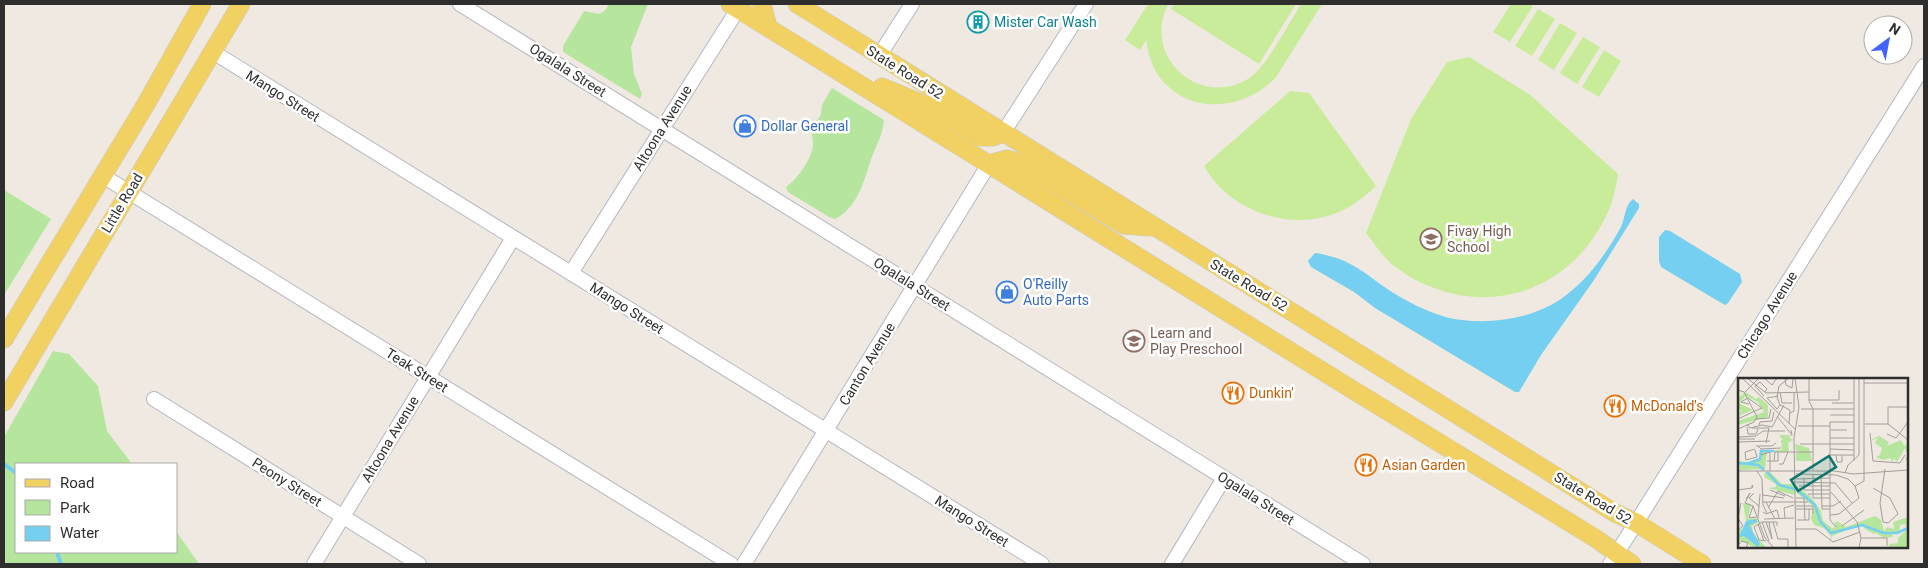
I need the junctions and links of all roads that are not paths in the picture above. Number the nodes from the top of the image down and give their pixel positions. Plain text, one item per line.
1 (202, 4) edge
2 (241, 4) edge
3 (460, 4) edge
4 (762, 4) edge
5 (796, 4) edge
6 (912, 4) edge
7 (1086, 4) edge
8 (734, 6) edge
9 (768, 27) junction
10 (213, 52) junction
11 (879, 56) junction
12 (829, 65) junction
13 (1924, 66) edge
14 (662, 129) junction
15 (1003, 133) junction
16 (989, 164) junction
17 (103, 176) junction
18 (129, 192) junction
19 (1154, 227) junction
20 (513, 238) junction
21 (571, 274) junction
22 (915, 286) junction
23 (4, 339) edge
24 (428, 377) junction
25 (154, 399) dead end
26 (4, 402) edge
27 (826, 431) junction
28 (1224, 478) junction
29 (343, 517) junction
30 (1635, 522) junction
31 (1613, 559) edge
32 (314, 564) edge
33 (419, 564) edge
34 (731, 564) edge
35 (744, 564) edge
36 (1042, 564) edge
37 (1172, 564) edge
38 (1363, 564) edge
39 (1632, 564) edge
40 (1702, 564) edge

1 - 17 main road
2 - 10 main road, Little Road
3 - 14 street, Ogalala Street
4 - 9 main road
5 - 11 main road, State Road 52
6 - 11 street
7 - 15 street
8 - 9 main road
8 - 14 street, Altoona Avenue
9 - 12 main road
10 - 18 main road, Little Road
10 - 20 street, Mango Street
11 - 15 main road, State Road 52
12 - 15 main road
12 - 16 main road
13 - 30 street, Chicago Avenue
14 - 21 street, Altoona Avenue
14 - 22 street, Ogalala Street
15 - 19 main road, State Road 52
16 - 19 main road
16 - 22 street, Canton Avenue
16 - 31 main road
17 - 18 street, Teak Street
17 - 23 main road
18 - 24 street, Teak Street
18 - 26 main road, Little Road
19 - 30 main road, State Road 52
20 - 21 street, Mango Street
20 - 24 street, Altoona Avenue
21 - 27 street, Mango Street
22 - 27 street, Canton Avenue
22 - 28 street, Ogalala Street
24 - 29 street, Altoona Avenue
24 - 34 street, Teak Street
25 - 29 street, Peony Street
27 - 35 street, Canton Avenue
27 - 36 street, Mango Street
28 - 37 street
28 - 38 street, Ogalala Street
29 - 32 street, Altoona Avenue
29 - 33 street, Peony Street
30 - 31 street, Chicago Avenue
30 - 40 main road, State Road 52
31 - 39 main road

